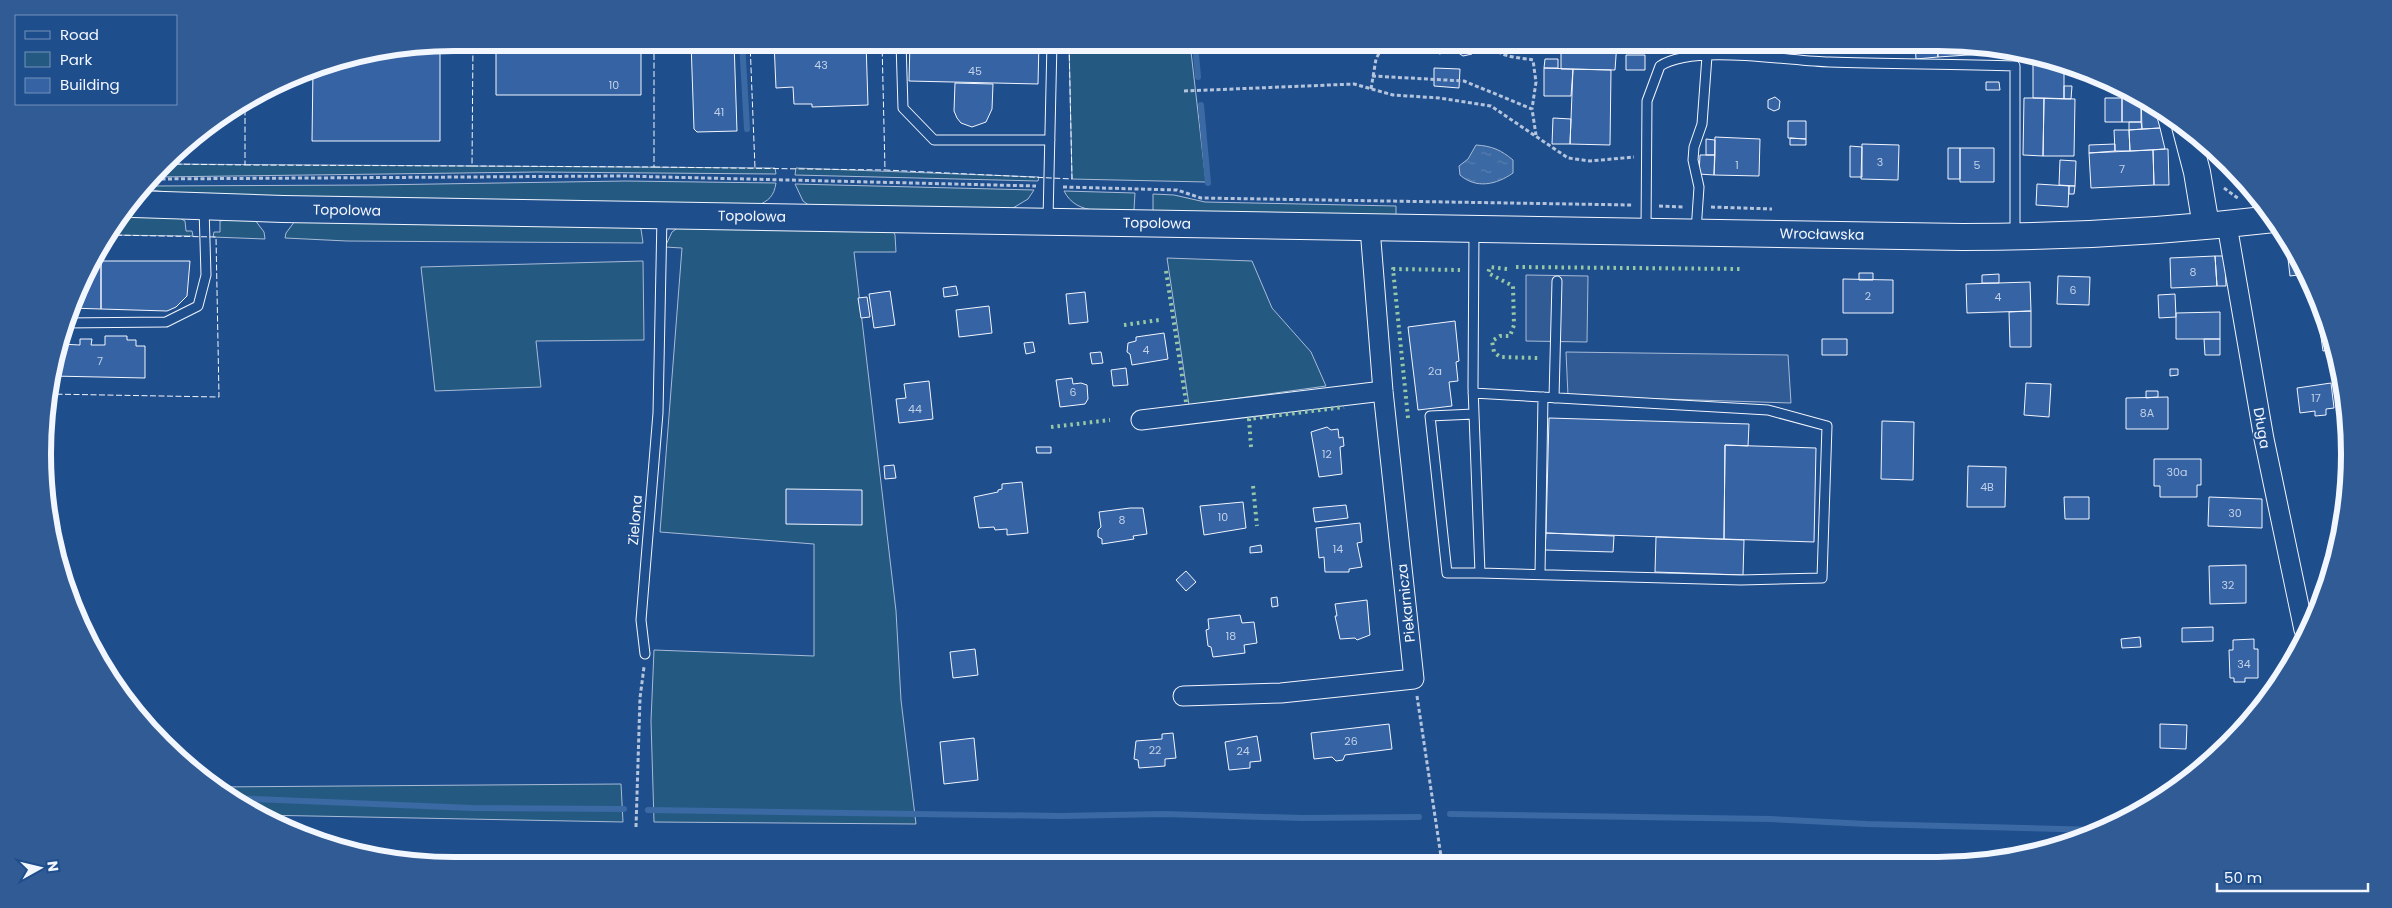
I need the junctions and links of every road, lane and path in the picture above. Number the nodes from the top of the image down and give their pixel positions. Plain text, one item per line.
1 (901, 51) edge
2 (1052, 51) edge
3 (1380, 51) edge
4 (1497, 51) edge
5 (1707, 56) junction
6 (1372, 76) junction
7 (1371, 89) junction
8 (1184, 91) dead end
9 (1532, 109) junction
10 (1536, 135) junction
11 (2188, 138) edge
12 (1050, 140) junction
13 (1647, 156) junction
14 (160, 179) edge
15 (1049, 186) junction
16 (1403, 201) dead end
17 (138, 204) edge
18 (204, 206) junction
19 (662, 215) junction
20 (2266, 220) edge
21 (1048, 222) junction
22 (2216, 226) junction
23 (1370, 228) junction
24 (1474, 229) junction
25 (1646, 232) junction
26 (1696, 232) junction
27 (2015, 237) junction
28 (1557, 281) dead end
29 (74, 323) edge
30 (1383, 391) junction
31 (1473, 392) junction
32 (1543, 397) junction
33 (1554, 398) junction
34 (1474, 414) junction
35 (1141, 420) dead end
36 (1480, 573) junction
37 (1540, 574) junction
38 (2303, 624) edge
39 (645, 654) joint
40 (1414, 679) junction
41 (1184, 696) dead end
42 (636, 827) dead end
43 (1441, 857) edge

1 - 12 lane
2 - 12 lane
3 - 6 path
4 - 9 path
5 - 13 lane
5 - 26 lane
5 - 27 lane
6 - 7 path
6 - 9 path
7 - 8 path
7 - 10 path
9 - 10 path
10 - 13 path
11 - 22 main road, Długa
12 - 15 lane
13 - 25 lane
14 - 15 path
15 - 16 path
15 - 21 lane
17 - 18 main road, Topolowa
18 - 19 main road, Topolowa
18 - 29 lane
19 - 21 main road, Topolowa
19 - 39 lane, Zielona
20 - 22 main road, Wrocławska
21 - 23 main road, Topolowa
22 - 27 main road, Wrocławska
22 - 38 street, Długa
23 - 24 main road, Wrocławska
23 - 30 street, Piekarnicza
24 - 25 main road, Wrocławska
24 - 31 lane
25 - 26 main road, Wrocławska
26 - 27 main road, Wrocławska
28 - 33 lane
30 - 35 street
30 - 40 street, Piekarnicza
31 - 32 lane
31 - 34 lane
32 - 33 lane
32 - 37 lane
33 - 37 lane
34 - 36 lane
34 - 36 lane
36 - 37 lane
39 - 42 path
40 - 41 street
40 - 43 path

